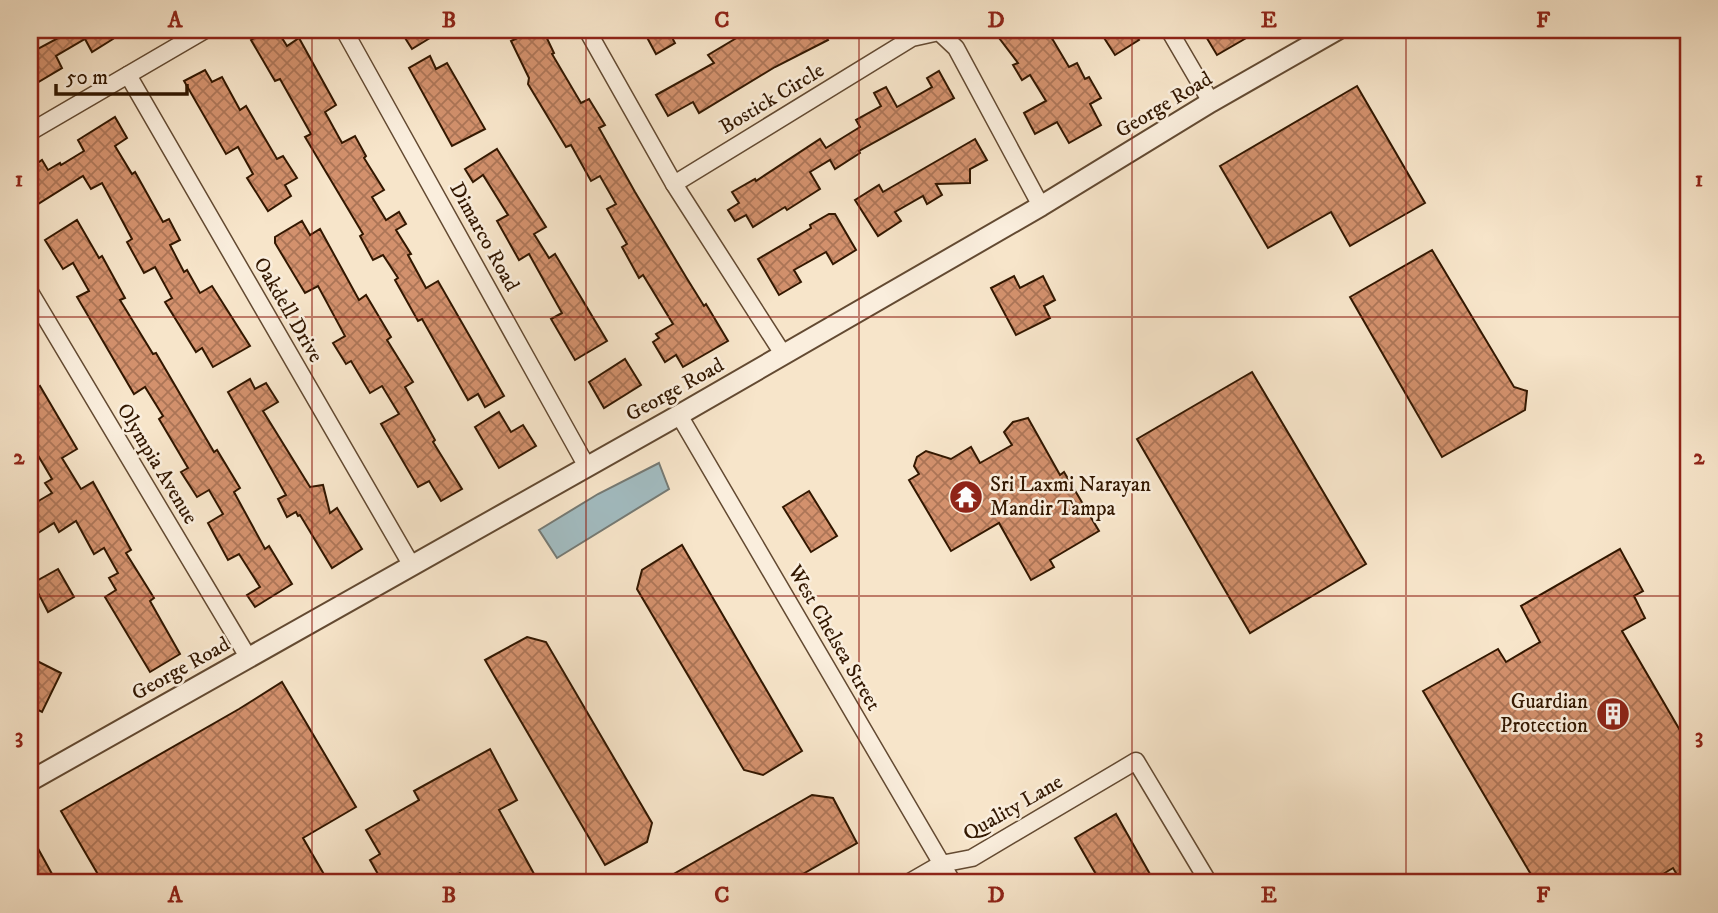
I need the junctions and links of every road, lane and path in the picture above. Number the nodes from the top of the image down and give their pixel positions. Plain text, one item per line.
1 (205, 30) edge
2 (344, 30) edge
3 (587, 30) edge
4 (1169, 30) edge
5 (1337, 30) edge
6 (128, 75) junction
7 (1211, 102) junction
8 (30, 132) edge
9 (674, 184) junction
10 (1041, 206) junction
11 (30, 292) edge
12 (783, 354) junction
13 (679, 415) junction
14 (586, 465) junction
15 (412, 566) junction
16 (248, 657) junction
17 (30, 781) edge
18 (941, 863) junction
19 (908, 883) edge
20 (953, 883) edge
21 (1209, 883) edge

1 - 6 street
2 - 14 street, Dimarco Road
3 - 9 street
4 - 7 street
5 - 7 street, George Road
6 - 8 street
6 - 15 street, Oakdell Drive
7 - 10 street, George Road
9 - 10 street, Bostick Circle
9 - 12 street
10 - 12 street, George Road
11 - 16 street, Olympia Avenue
12 - 13 street, George Road
13 - 14 street, George Road
13 - 18 street, West Chelsea Street
14 - 15 street, George Road
15 - 16 street, George Road
16 - 17 street, George Road
18 - 19 street, Quality Lane
18 - 20 street, West Chelsea Street
18 - 21 street, Quality Lane

